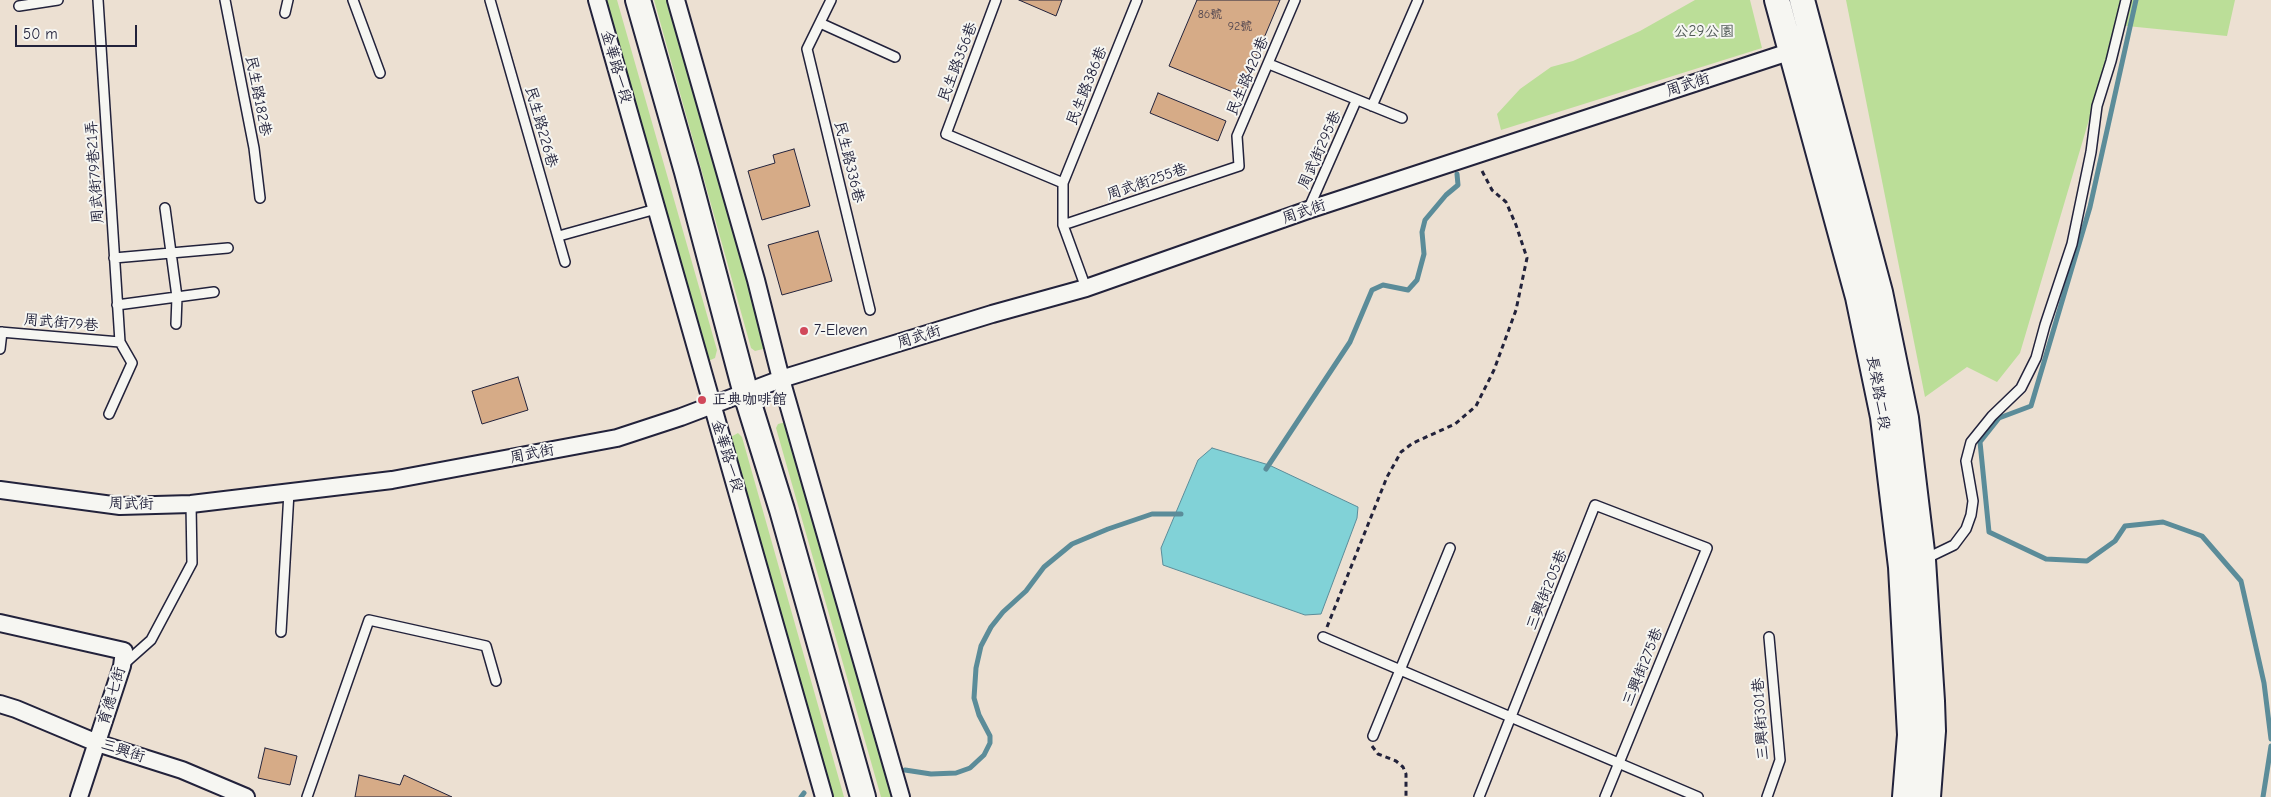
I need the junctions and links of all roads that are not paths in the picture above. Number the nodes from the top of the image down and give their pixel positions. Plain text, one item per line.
1 (58, 0) edge
2 (98, 0) edge
3 (225, 0) edge
4 (288, 0) edge
5 (353, 0) edge
6 (490, 0) edge
7 (597, 0) edge
8 (638, 0) edge
9 (676, 0) edge
10 (831, 0) edge
11 (996, 0) edge
12 (1137, 0) edge
13 (1295, 0) edge
14 (1418, 0) edge
15 (1777, 0) edge
16 (1802, 0) edge
17 (2126, 0) edge
18 (19, 6) dead end
19 (284, 13) dead end
20 (820, 23) junction
21 (1814, 44) junction
22 (1792, 51) junction
23 (895, 57) dead end
24 (1269, 64) junction
25 (380, 73) dead end
26 (1356, 101) junction
27 (1372, 106) junction
28 (1402, 118) dead end
29 (1239, 166) joint
30 (1063, 183) junction
31 (260, 198) dead end
32 (165, 208) dead end
33 (656, 209) junction
34 (1308, 210) junction
35 (1063, 225) junction
36 (559, 236) junction
37 (228, 248) dead end
38 (172, 253) junction
39 (114, 258) junction
40 (565, 262) dead end
41 (1086, 288) junction
42 (214, 292) dead end
43 (177, 297) junction
44 (117, 305) junction
45 (870, 310) dead end
46 (176, 324) dead end
47 (1, 332) edge
48 (120, 342) junction
49 (0, 348) edge
50 (781, 379) junction
51 (746, 394) junction
52 (711, 404) junction
53 (109, 414) dead end
54 (0, 490) edge
55 (289, 492) junction
56 (191, 504) junction
57 (1450, 548) dead end
58 (1707, 548) joint
59 (1912, 563) junction
60 (0, 623) edge
61 (281, 632) dead end
62 (1323, 637) road end
63 (1769, 637) dead end
64 (123, 659) junction
65 (1400, 669) junction
66 (496, 681) dead end
67 (0, 704) edge
68 (1512, 716) junction
69 (1373, 736) road end
70 (98, 743) junction
71 (1619, 762) junction
72 (79, 797) edge
73 (246, 797) edge
74 (307, 797) edge
75 (824, 797) edge
76 (863, 797) edge
77 (901, 797) edge
78 (1479, 797) edge
79 (1606, 797) edge
80 (1698, 797) edge
81 (1767, 797) edge
82 (1906, 797) edge
83 (1928, 797) edge

1 - 18 lane
2 - 39 lane, 周武街79巷21弄
3 - 31 lane, 民生路182巷
4 - 19 lane
5 - 25 lane
6 - 36 lane, 民生路226巷
7 - 33 street, 金華路一段
8 - 51 main road
9 - 50 street
10 - 20 lane, 民生路336巷
11 - 30 lane, 民生路356巷
12 - 30 lane, 民生路386巷
13 - 24 lane, 民生路420巷
14 - 27 lane
15 - 22 main road, 長榮路二段
16 - 21 main road, 長榮路二段
17 - 59 lane
20 - 23 lane
20 - 45 lane, 民生路336巷
21 - 22 street, 周武街
21 - 59 main road, 長榮路二段
22 - 34 street, 周武街
22 - 59 main road, 長榮路二段
24 - 26 lane
24 - 29 lane, 民生路420巷
26 - 27 lane
26 - 34 lane, 周武街295巷
27 - 28 lane
29 - 35 lane, 周武街255巷
30 - 35 lane
32 - 38 lane
33 - 36 lane
33 - 52 street, 金華路一段
34 - 41 street, 周武街
35 - 41 lane
36 - 40 lane, 民生路226巷
37 - 38 lane
38 - 39 lane
38 - 43 lane
39 - 44 lane, 周武街79巷21弄
41 - 50 street, 周武街
42 - 43 lane
43 - 44 lane
43 - 46 lane
44 - 48 lane, 周武街79巷21弄
47 - 48 lane, 周武街79巷
47 - 49 lane
48 - 53 lane
50 - 51 street, 周武街
50 - 77 street
51 - 52 street, 周武街
51 - 76 main road
52 - 55 street, 周武街
52 - 75 street, 金華路一段
54 - 56 street, 周武街
55 - 56 street, 周武街
55 - 61 lane
56 - 64 lane
57 - 65 lane
58 - 68 lane, 三興街205巷
58 - 71 lane, 三興街275巷
59 - 82 main road, 長榮路二段
59 - 83 main road, 長榮路二段
60 - 64 street
62 - 65 lane
63 - 81 lane, 三興街301巷
64 - 70 street, 育德七街
65 - 68 lane
65 - 69 lane
66 - 74 lane
67 - 70 street, 三興街
68 - 71 lane
68 - 78 lane, 三興街205巷
70 - 72 street, 育德七街
70 - 73 street, 三興街
71 - 79 lane, 三興街275巷
71 - 80 lane

